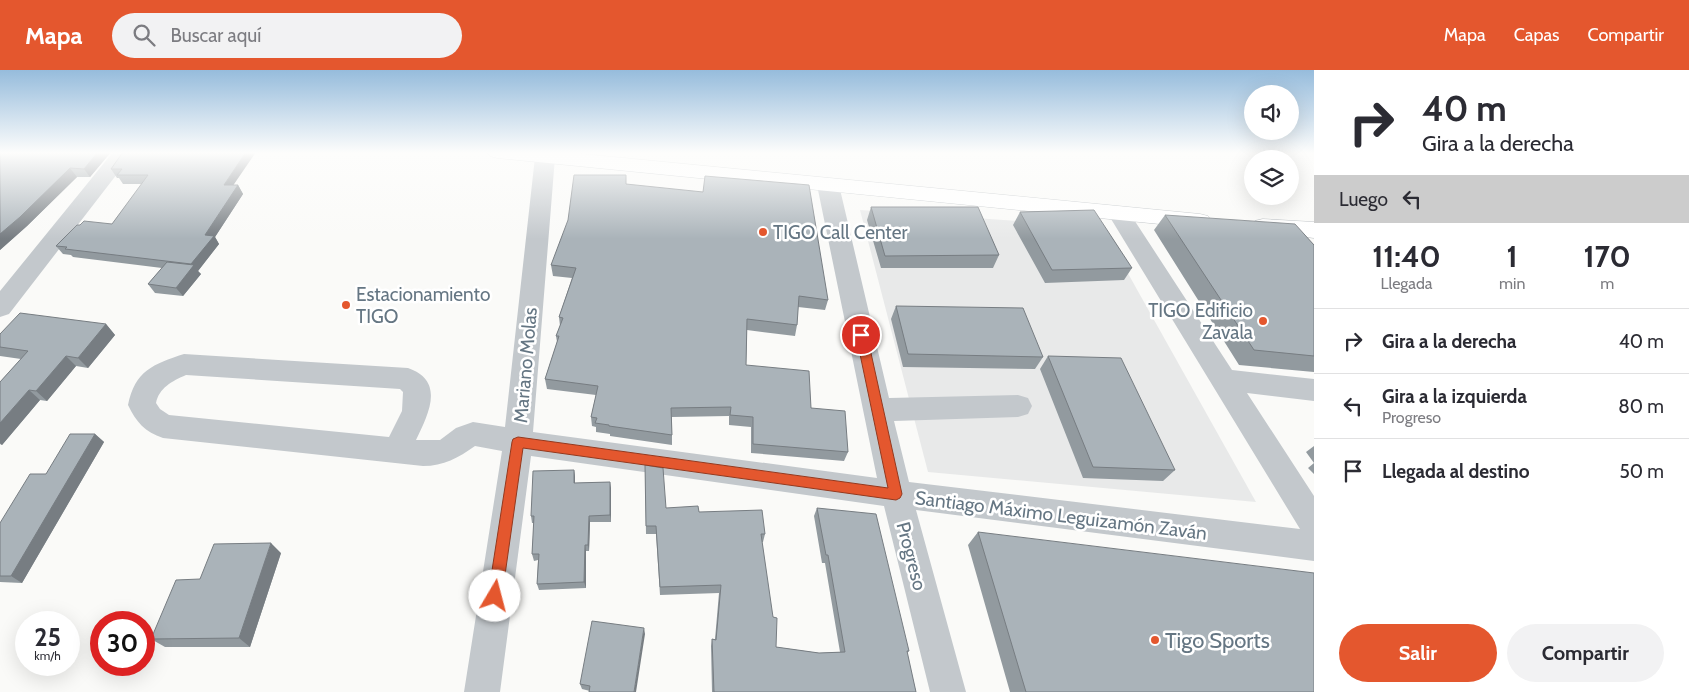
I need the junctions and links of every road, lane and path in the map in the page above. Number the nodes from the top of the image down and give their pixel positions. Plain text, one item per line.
1 (101, 181) edge
2 (543, 181) edge
3 (788, 181) edge
4 (828, 185) junction
5 (1120, 214) junction
6 (1217, 222) edge
7 (1246, 224) edge
8 (1314, 230) edge
9 (0, 308) edge
10 (1224, 380) junction
11 (1314, 390) edge
12 (1018, 406) dead end
13 (878, 410) junction
14 (518, 442) junction
15 (397, 450) junction
16 (896, 494) junction
17 (1314, 523) edge
18 (1314, 546) edge
19 (482, 692) edge
20 (948, 692) edge

1 - 9 street
2 - 14 street, Mariano Molas
3 - 4 main road
4 - 5 main road
4 - 13 street, Progreso
5 - 6 main road
5 - 10 street
7 - 8 main road
10 - 11 street
10 - 17 street
12 - 13 street
13 - 16 street, Progreso
14 - 15 street, Santiago Máximo Leguizamón Zaván
14 - 16 street, Santiago Máximo Leguizamón Zaván
14 - 19 street, Mariano Molas
15 - 15 street, Santiago Máximo Leguizamón Zaván
16 - 18 street, Santiago Máximo Leguizamón Zaván
16 - 20 street, Progreso

